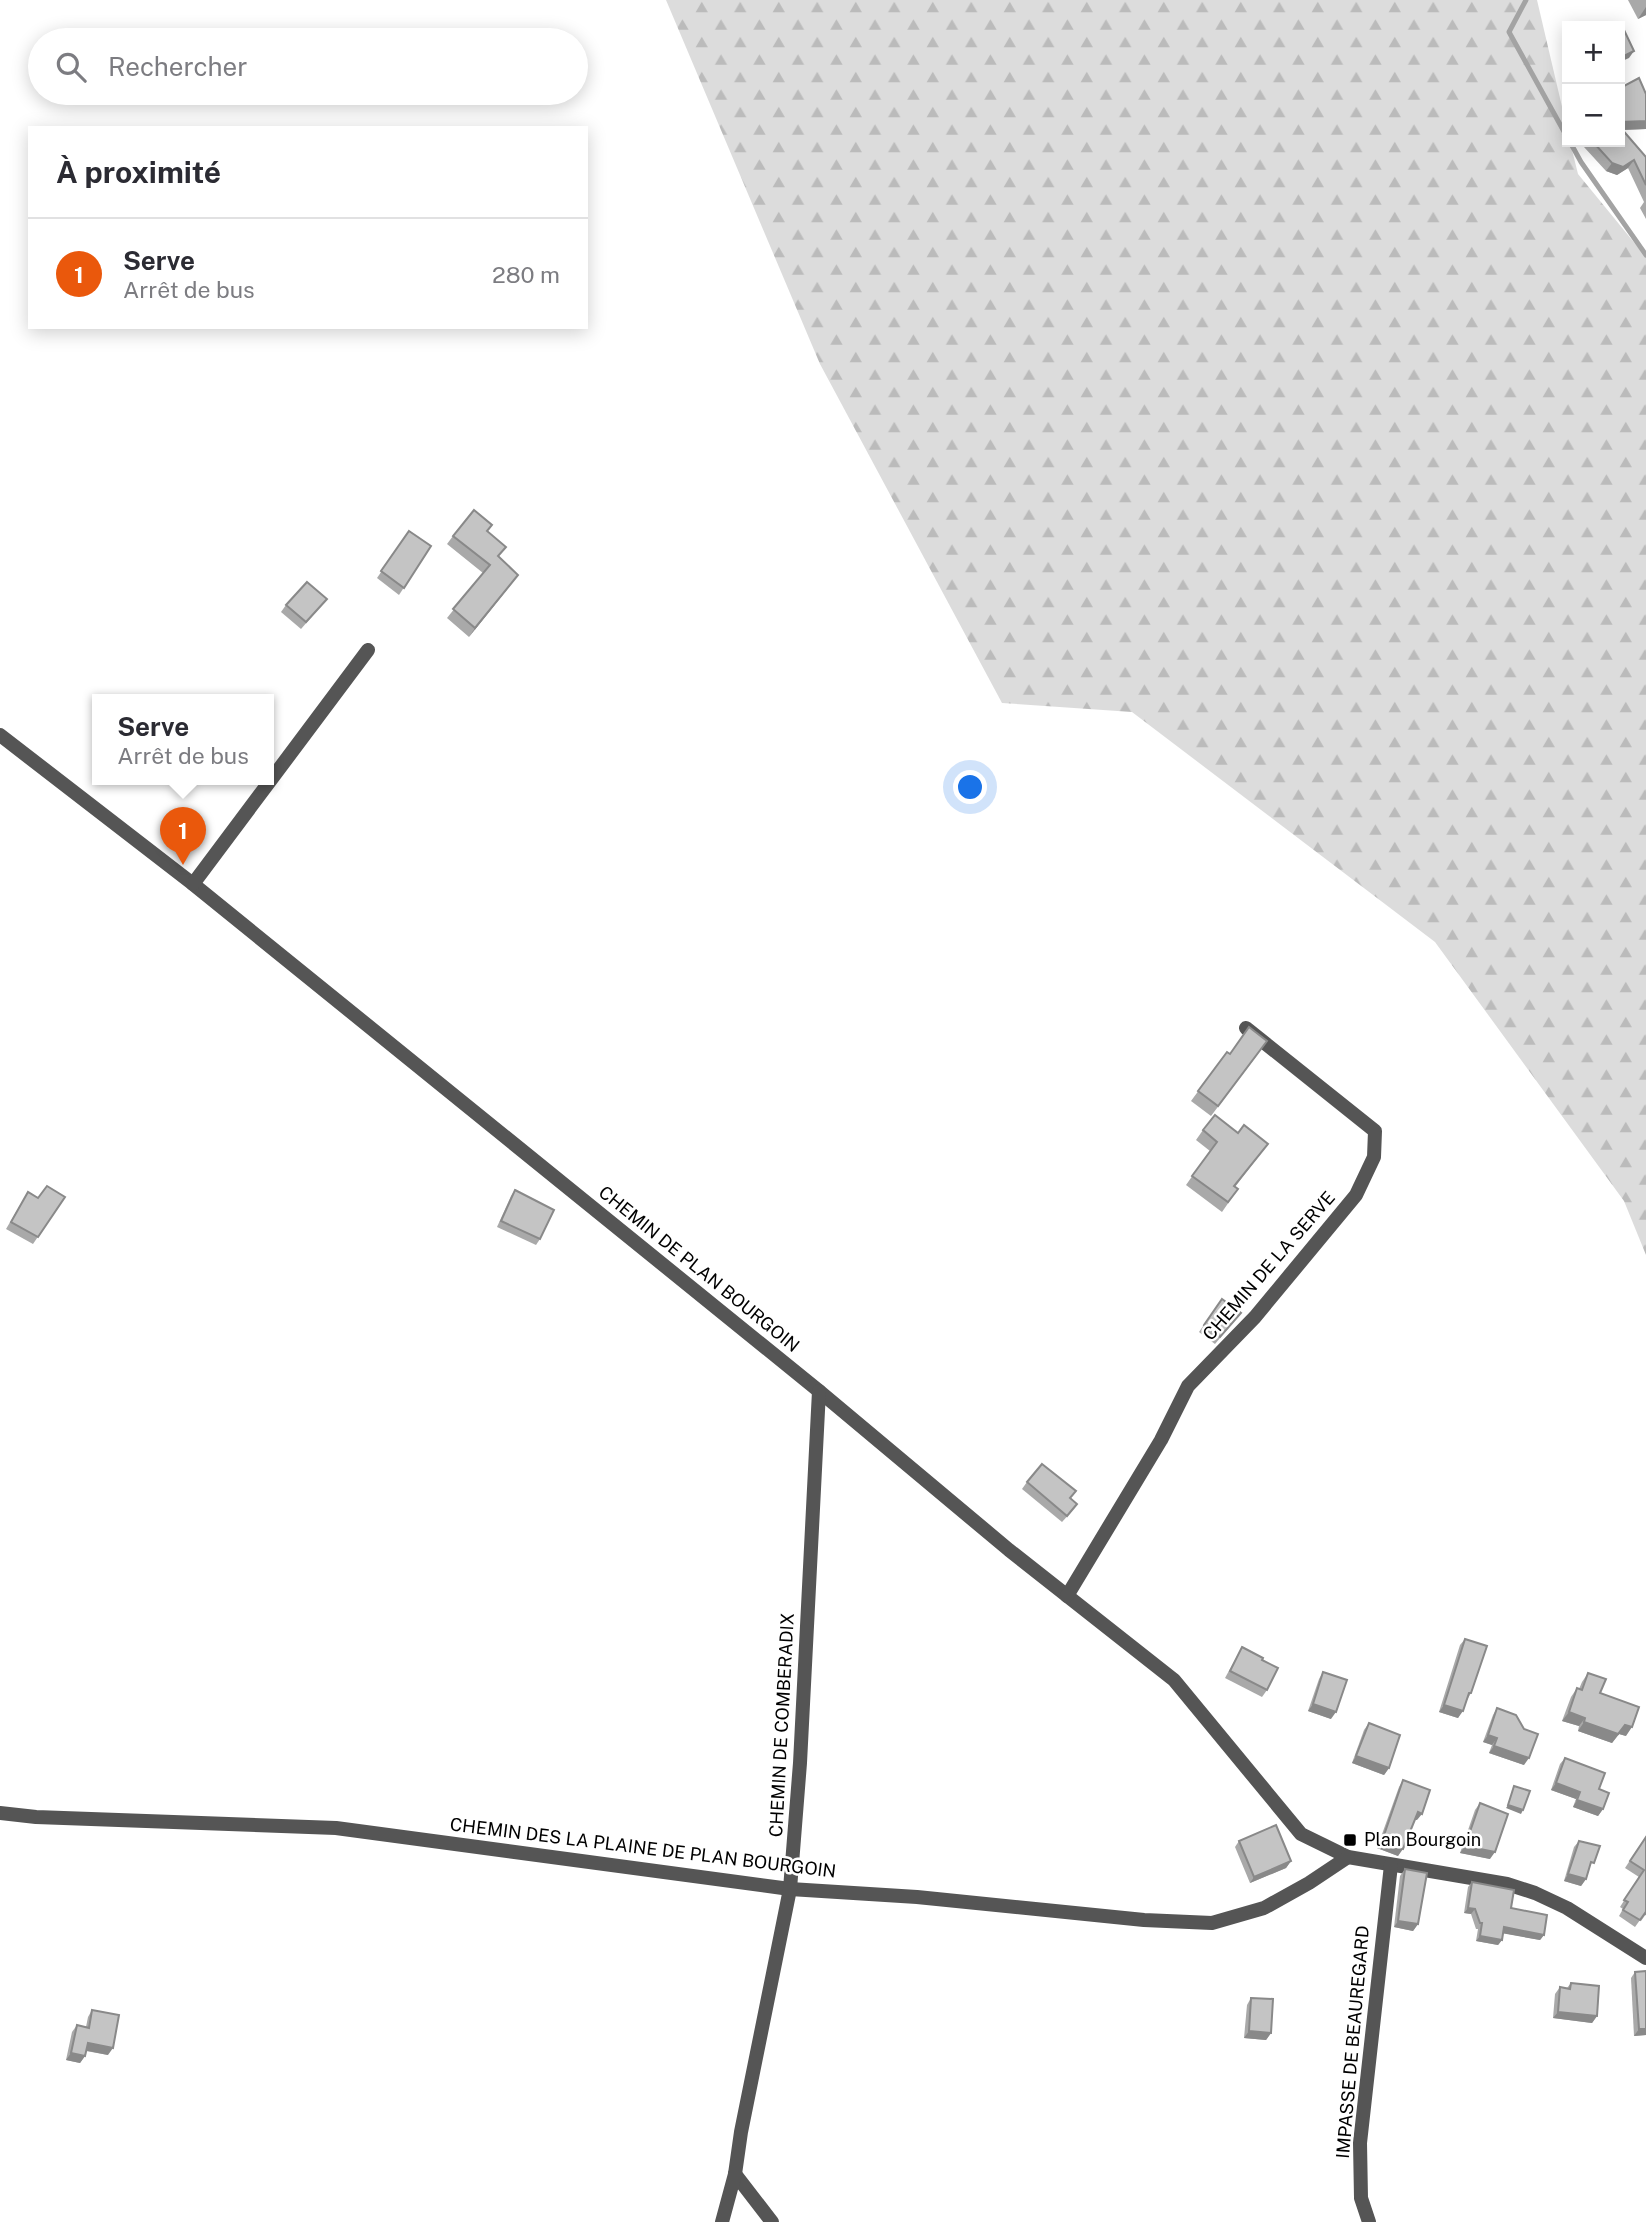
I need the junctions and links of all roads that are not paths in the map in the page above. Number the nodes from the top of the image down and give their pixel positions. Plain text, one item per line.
1 (368, 650) dead end
2 (0, 736) edge
3 (274, 776) edge
4 (267, 785) edge
5 (193, 884) junction
6 (1245, 1028) edge
7 (819, 1391) junction
8 (1067, 1595) junction
9 (0, 1814) edge
10 (1348, 1857) junction
11 (1391, 1865) junction
12 (790, 1889) junction
13 (1646, 1958) edge
14 (735, 2174) junction
15 (722, 2222) edge
16 (772, 2222) edge
17 (1369, 2222) edge

1 - 3 street
2 - 5 street, CHEMIN DE PLAN BOURGOIN
4 - 5 street
5 - 7 street, CHEMIN DE PLAN BOURGOIN
6 - 8 street, CHEMIN DE LA SERVE
7 - 8 street, CHEMIN DE PLAN BOURGOIN
7 - 12 street, CHEMIN DE COMBERADIX
8 - 10 street, CHEMIN DE PLAN BOURGOIN
9 - 12 street, CHEMIN DES LA PLAINE DE PLAN BOURGOIN
10 - 11 street, CHEMIN DE PLAN BOURGOIN
10 - 12 street, CHEMIN DES LA PLAINE DE PLAN BOURGOIN
11 - 13 street, CHEMIN DE PLAN BOURGOIN
11 - 17 street, IMPASSE DE BEAUREGARD
12 - 14 street, CHEMIN DE COMBERADIX
14 - 15 street, CHEMIN DE COMBERADIX
14 - 16 street

